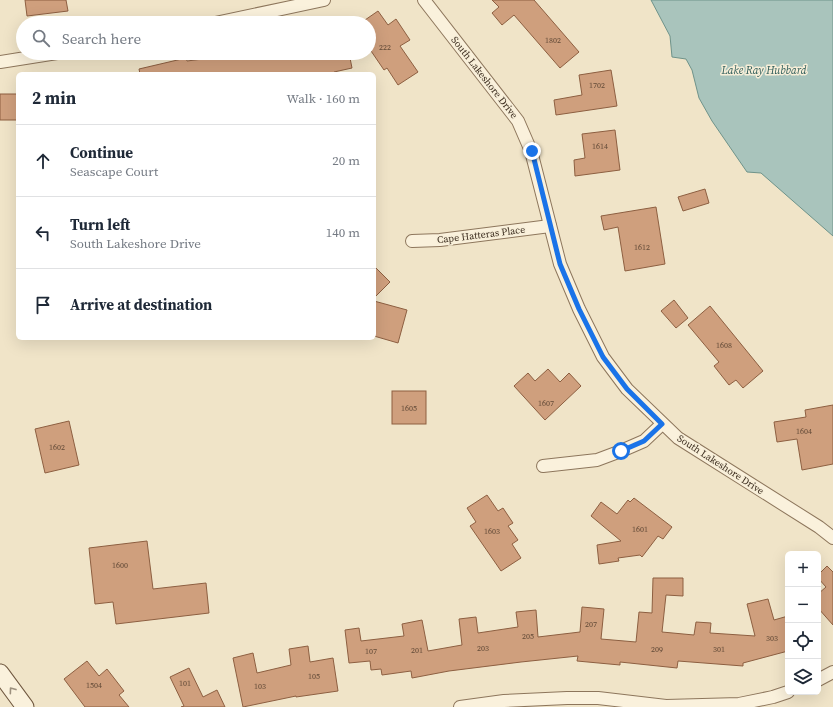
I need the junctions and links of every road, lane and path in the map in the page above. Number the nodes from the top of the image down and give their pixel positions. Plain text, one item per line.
1 (324, 0) edge
2 (424, 0) edge
3 (248, 16) edge
4 (16, 59) edge
5 (0, 62) edge
6 (550, 226) junction
7 (412, 241) dead end
8 (662, 424) junction
9 (543, 466) dead end
10 (833, 538) edge
11 (833, 672) edge
12 (0, 673) edge
13 (821, 678) edge
14 (785, 693) edge
15 (598, 703) edge
16 (25, 707) edge
17 (460, 707) edge

1 - 3 street
2 - 6 street, South Lakeshore Drive
4 - 5 street
6 - 7 street, Cape Hatteras Place
6 - 8 street, South Lakeshore Drive
8 - 9 street
8 - 10 street, South Lakeshore Drive
11 - 13 street
16 -> 12 main road
14 - 15 street
15 - 17 street

